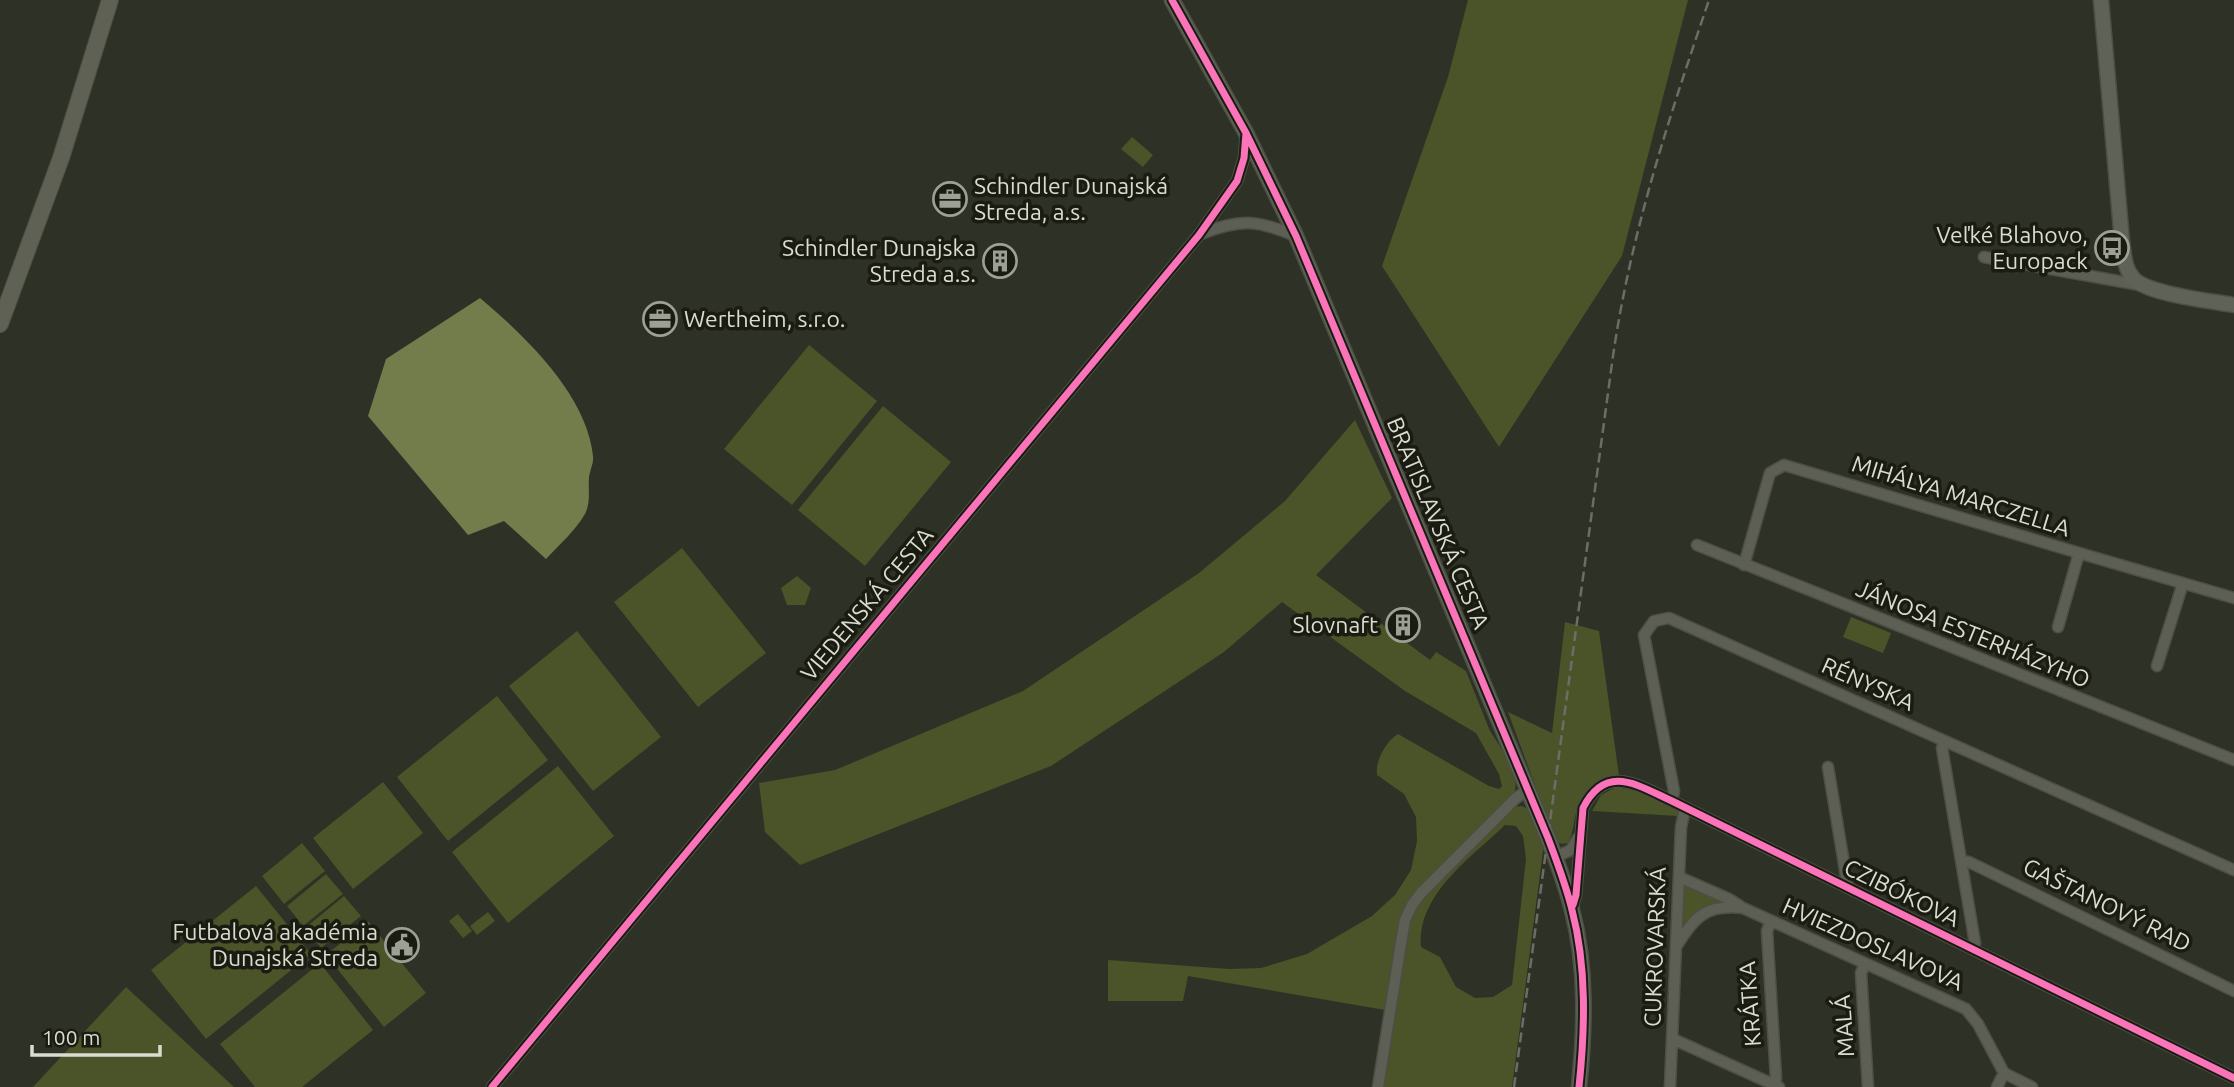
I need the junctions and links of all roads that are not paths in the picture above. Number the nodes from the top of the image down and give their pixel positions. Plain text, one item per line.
1 (110, 0) edge
2 (1172, 0) edge
3 (2101, 0) edge
4 (1246, 133) junction
5 (1199, 235) junction
6 (1296, 236) junction
7 (1984, 257) dead end
8 (2140, 285) junction
9 (2234, 305) edge
10 (0, 324) edge
11 (1697, 545) dead end
12 (2079, 554) junction
13 (1744, 565) junction
14 (2183, 583) junction
15 (2234, 598) edge
16 (2058, 627) dead end
17 (2157, 666) dead end
18 (1945, 743) junction
19 (2234, 760) edge
20 (1828, 767) dead end
21 (1528, 790) junction
22 (1672, 801) junction
23 (1685, 809) junction
24 (1579, 836) junction
25 (1555, 857) junction
26 (1961, 861) junction
27 (2234, 870) edge
28 (1679, 877) junction
29 (1848, 888) junction
30 (1572, 908) junction
31 (1743, 908) junction
32 (1771, 921) junction
33 (1676, 947) junction
34 (1973, 949) junction
35 (1866, 964) junction
36 (2234, 991) edge
37 (1673, 1039) junction
38 (2004, 1073) junction
39 (2234, 1078) edge
40 (1777, 1086) edge
41 (492, 1087) edge
42 (1378, 1087) edge
43 (1578, 1087) edge
44 (1670, 1087) edge
45 (1868, 1087) edge
46 (1997, 1087) edge
47 (2032, 1087) edge

1 - 10 main road
2 - 4 street, BRATISLAVSKÁ CESTA
3 - 8 street
4 - 5 street, VIEDENSKÁ CESTA
4 - 6 street, BRATISLAVSKÁ CESTA
5 - 6 street
5 - 41 street, VIEDENSKÁ CESTA
6 - 21 street, BRATISLAVSKÁ CESTA
7 - 8 street
8 - 9 street
11 - 13 street, JÁNOSA ESTERHÁZYHO
12 - 13 street, MIHÁLYA MARCZELLA
12 - 14 street, MIHÁLYA MARCZELLA
12 - 16 street
13 - 19 street, JÁNOSA ESTERHÁZYHO
14 - 15 street, MIHÁLYA MARCZELLA
14 - 17 street
18 - 22 street, RÉNYSKA
18 - 26 street
18 - 27 street, RÉNYSKA
20 - 29 street
21 - 25 street, BRATISLAVSKÁ CESTA
21 - 42 street
22 - 23 street, CZIBÓKOVA
22 - 24 street, CZIBÓKOVA
23 - 28 street, CUKROVARSKÁ
23 - 29 street, CZIBÓKOVA
24 - 25 street
24 - 30 street, CZIBÓKOVA
25 - 30 street, BRATISLAVSKÁ CESTA
26 - 34 street
26 - 36 street, GAŠTANOVÝ RAD
28 - 31 street, HVIEZDOSLAVOVA
28 - 33 street, CUKROVARSKÁ
29 - 34 street, CZIBÓKOVA
30 - 43 street, BRATISLAVSKÁ CESTA
31 - 32 street, HVIEZDOSLAVOVA
31 - 33 street
32 - 35 street, HVIEZDOSLAVOVA
32 - 40 street, KRÁTKA
33 - 37 street, CUKROVARSKÁ
34 - 39 street, CZIBÓKOVA
35 - 38 street, HVIEZDOSLAVOVA
35 - 45 street, MALÁ
37 - 40 street
37 - 44 street, CUKROVARSKÁ
38 - 46 street
38 - 47 street

